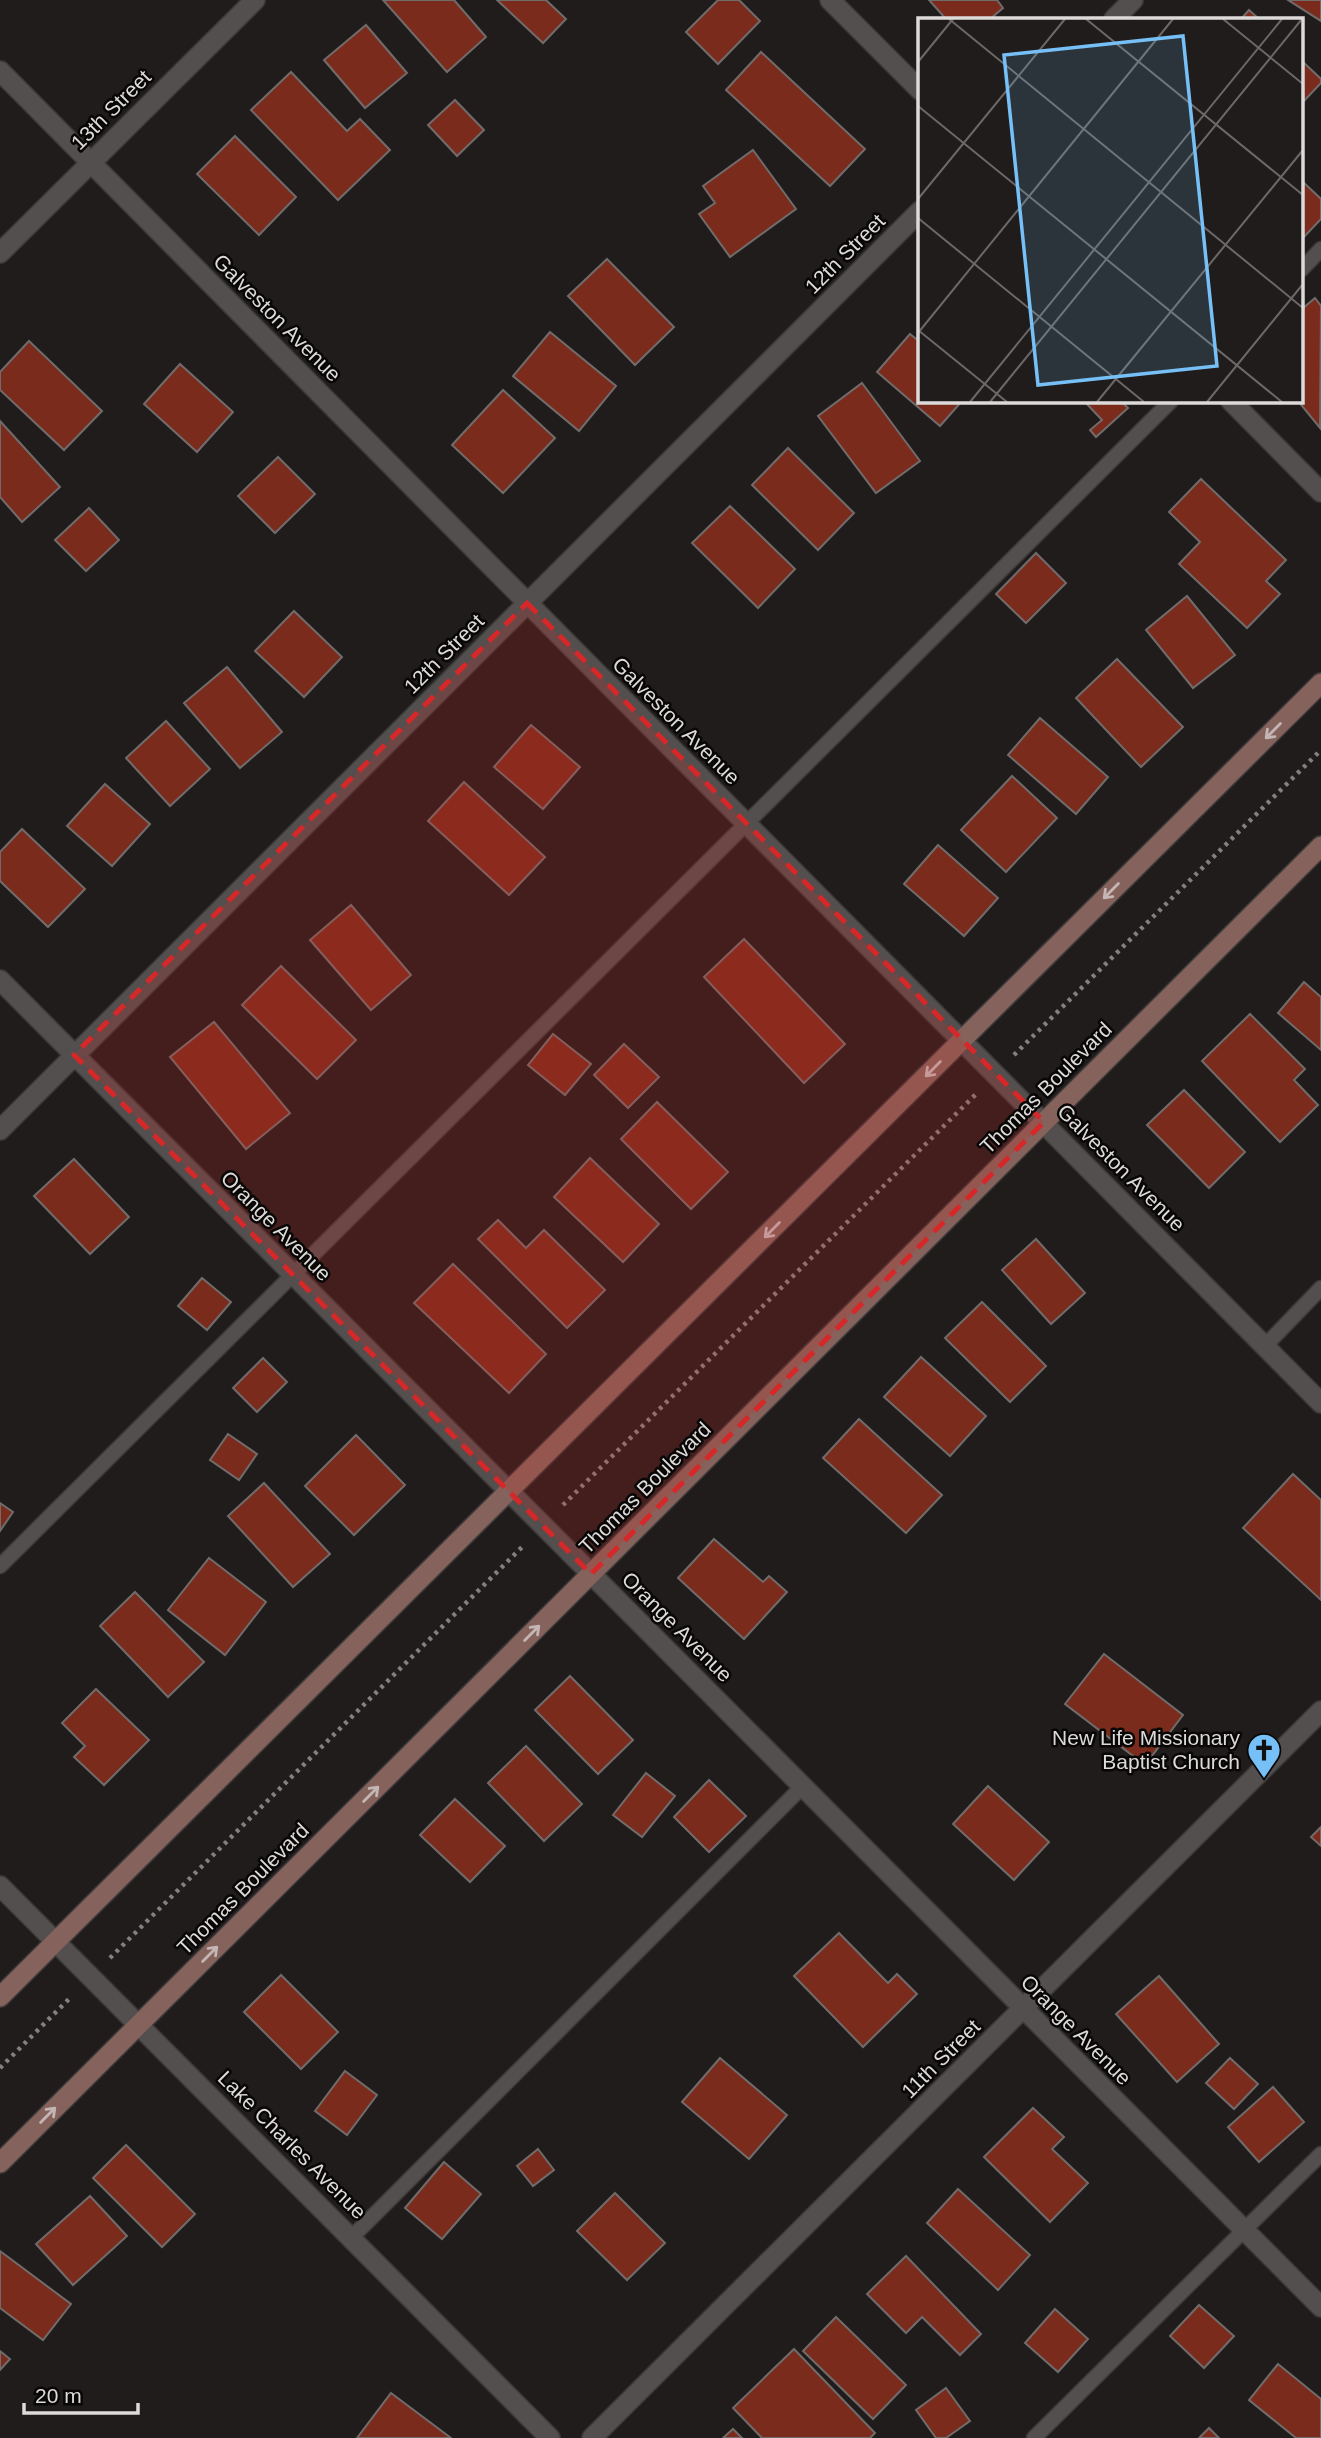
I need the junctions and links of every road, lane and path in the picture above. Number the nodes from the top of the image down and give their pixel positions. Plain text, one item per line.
1 (254, 0) edge
2 (830, 0) edge
3 (1133, 0) edge
4 (1115, 18) edge
5 (0, 71) edge
6 (918, 88) edge
7 (91, 163) junction
8 (918, 213) edge
9 (1321, 249) edge
10 (0, 254) edge
11 (1304, 267) edge
12 (1170, 402) edge
13 (1232, 402) edge
14 (1321, 492) edge
15 (527, 603) junction
16 (1321, 683) edge
17 (1321, 750) edge
18 (746, 824) junction
19 (1321, 846) edge
20 (0, 980) edge
21 (961, 1041) junction
22 (74, 1055) junction
23 (995, 1074) junction
24 (1044, 1122) junction
25 (0, 1130) edge
26 (293, 1276) junction
27 (1321, 1288) edge
28 (1265, 1346) junction
29 (1321, 1403) edge
30 (509, 1491) junction
31 (543, 1525) junction
32 (0, 1566) edge
33 (592, 1574) junction
34 (1321, 1711) edge
35 (803, 1786) junction
36 (0, 1885) edge
37 (57, 1941) junction
38 (92, 1976) junction
39 (0, 1997) edge
40 (1023, 2009) junction
41 (140, 2024) junction
42 (0, 2068) edge
43 (1321, 2154) edge
44 (0, 2163) edge
45 (1245, 2231) junction
46 (352, 2237) junction
47 (1321, 2307) edge
48 (550, 2438) edge
49 (593, 2438) edge
50 (1034, 2438) edge

1 - 7 street, 13th Street
2 - 6 street
3 - 4 street
5 - 7 street, Galveston Avenue
7 - 10 street, 13th Street
7 - 15 street, Galveston Avenue
8 - 15 street, 12th Street
9 - 11 lane
12 - 18 lane
13 - 14 street
15 - 18 street, Galveston Avenue
15 - 22 street, 12th Street
16 -> 21 main road
17 - 23 path
18 - 21 street, Galveston Avenue
18 - 26 lane
19 - 24 main road, Thomas Boulevard
20 - 22 street, Orange Avenue
21 - 23 street, Galveston Avenue
21 -> 30 main road
22 - 25 street, 12th Street
22 - 26 street, Orange Avenue
23 - 24 street, Galveston Avenue
23 - 31 path
24 - 28 street, Galveston Avenue
24 - 33 main road, Thomas Boulevard
26 - 30 street, Orange Avenue
26 - 32 lane
27 - 28 lane
28 - 29 street, Galveston Avenue
30 - 31 street, Orange Avenue
30 - 37 main road
31 - 33 street, Orange Avenue
31 - 38 path
33 - 35 street, Orange Avenue
41 -> 33 main road, Thomas Boulevard
34 - 40 street, 11th Street
35 - 40 street, Orange Avenue
35 - 46 lane
36 - 37 street, Lake Charles Avenue
37 - 38 street, Lake Charles Avenue
37 - 39 main road
38 - 41 street, Lake Charles Avenue
38 - 42 path
40 - 45 street, Orange Avenue
40 - 49 street, 11th Street
44 -> 41 main road, Thomas Boulevard
41 - 46 street, Lake Charles Avenue
43 - 45 lane
45 - 47 street, Orange Avenue
45 - 50 lane
46 - 48 street, Lake Charles Avenue

